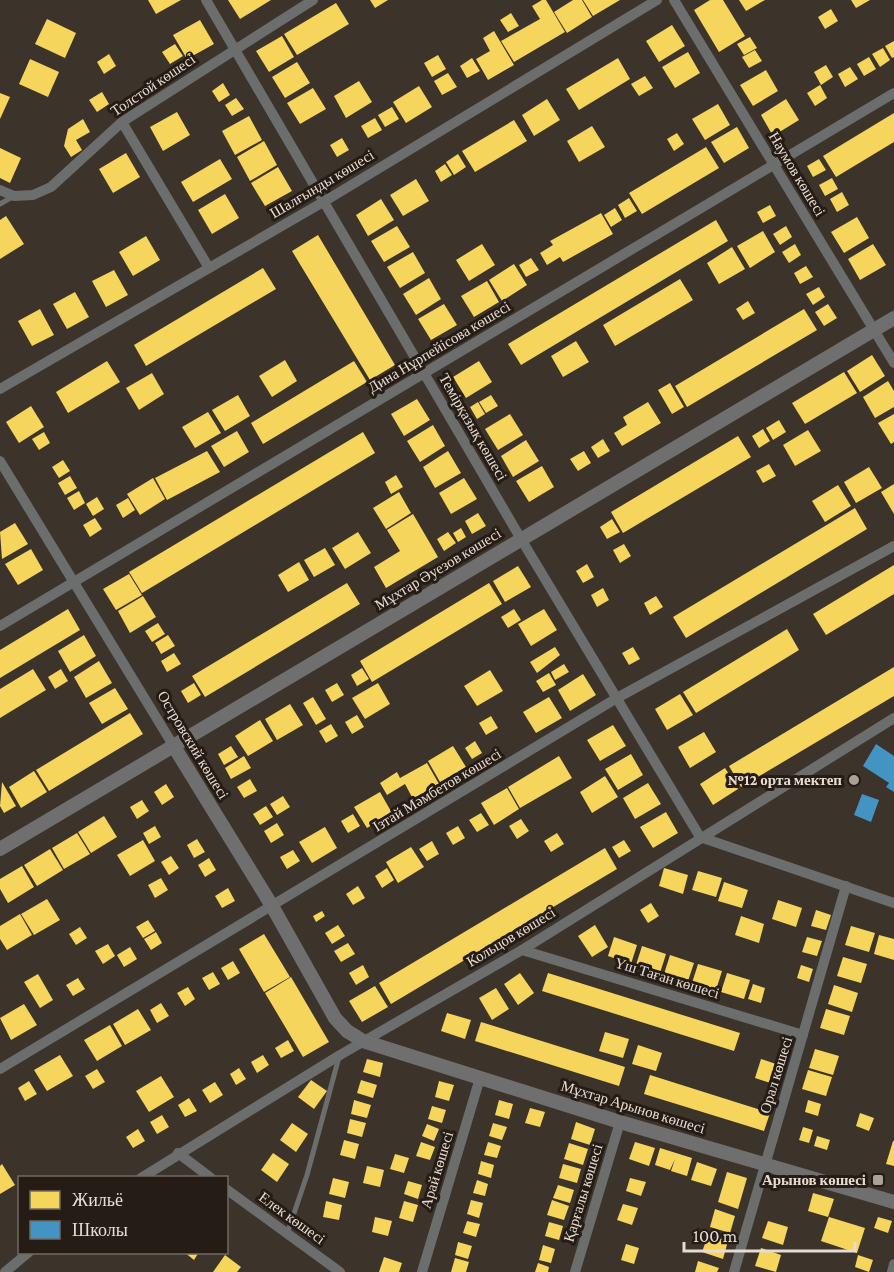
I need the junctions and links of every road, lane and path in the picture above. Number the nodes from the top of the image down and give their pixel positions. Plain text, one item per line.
1 (206, 0) edge
2 (313, 0) edge
3 (657, 0) edge
4 (674, 0) edge
5 (236, 49) junction
6 (894, 93) edge
7 (122, 122) junction
8 (774, 164) junction
9 (0, 190) edge
10 (14, 195) junction
11 (325, 201) junction
12 (0, 204) edge
13 (209, 268) junction
14 (894, 318) edge
15 (874, 330) junction
16 (894, 363) edge
17 (424, 373) junction
18 (0, 390) edge
19 (0, 461) edge
20 (521, 539) junction
21 (894, 546) edge
22 (74, 582) junction
23 (0, 626) edge
24 (617, 699) junction
25 (894, 718) edge
26 (173, 745) junction
27 (700, 837) junction
28 (0, 849) edge
29 (846, 886) junction
30 (894, 903) edge
31 (272, 906) junction
32 (522, 950) junction
33 (803, 1035) junction
34 (363, 1041) junction
35 (340, 1055) junction
36 (0, 1069) edge
37 (480, 1078) junction
38 (620, 1122) junction
39 (178, 1153) junction
40 (765, 1163) junction
41 (144, 1176) edge
42 (208, 1176) edge
43 (228, 1190) edge
44 (894, 1202) edge
45 (287, 1234) junction
46 (27, 1254) edge
47 (894, 1264) edge
48 (5, 1272) edge
49 (340, 1272) edge
50 (422, 1272) edge
51 (575, 1272) edge
52 (734, 1272) edge
53 (892, 1272) edge

1 - 5 street, Темірқазық көшесі
2 - 5 street, Толстой көшесі
3 - 11 street, Шалғынды көшесі
4 - 8 street, Наумов көшесі
5 - 7 street, Толстой көшесі
5 - 11 street, Темірқазық көшесі
6 - 8 street, Дина Нұрпейісова көшесі
7 - 10 street, Толстой көшесі
7 - 13 street
8 - 15 street, Наумов көшесі
8 - 17 street, Дина Нұрпейісова көшесі
9 - 10 street
10 - 12 lane
11 - 13 street, Шалғынды көшесі
11 - 17 street, Темірқазық көшесі
13 - 18 street, Шалғынды көшесі
14 - 15 street, Мұхтар Әуезов көшесі
15 - 16 street, Наумов көшесі
15 - 20 street, Мұхтар Әуезов көшесі
17 - 20 street, Темірқазық көшесі
17 - 22 street, Дина Нұрпейісова көшесі
19 - 22 street, Островский көшесі
20 - 24 street, Темірқазық көшесі
20 - 26 street, Мұхтар Әуезов көшесі
21 - 24 street, Ізтай Мәмбетов көшесі
22 - 23 street, Дина Нұрпейісова көшесі
22 - 26 street, Островский көшесі
24 - 27 street, Темірқазық көшесі
24 - 31 street, Ізтай Мәмбетов көшесі
25 - 27 street, Кольцов көшесі
26 - 28 street, Мұхтар Әуезов көшесі
26 - 31 street, Островский көшесі
27 - 29 street
27 - 32 street, Кольцов көшесі
29 - 30 street
29 - 33 street, Орал көшесі
31 - 34 street, Островский көшесі
31 - 36 street, Ізтай Мәмбетов көшесі
32 - 33 street, Үш Таған көшесі
32 - 34 street, Кольцов көшесі
33 - 40 street, Орал көшесі
34 - 35 street, Кольцов көшесі
34 - 37 street, Мұхтар Арынов көшесі
35 - 39 street, Кольцов көшесі
35 - 45 lane
37 - 38 street, Мұхтар Арынов көшесі
37 - 50 street, Арай көшесі
38 - 40 street, Мұхтар Арынов көшесі
38 - 51 street, Қарғалы көшесі
39 - 41 street, Кольцов көшесі
39 - 42 street
40 - 44 street, Мұхтар Арынов көшесі
40 - 52 street, Орал көшесі
43 - 45 street, Елек көшесі
45 - 49 street, Елек көшесі
46 - 48 street
47 - 53 street

